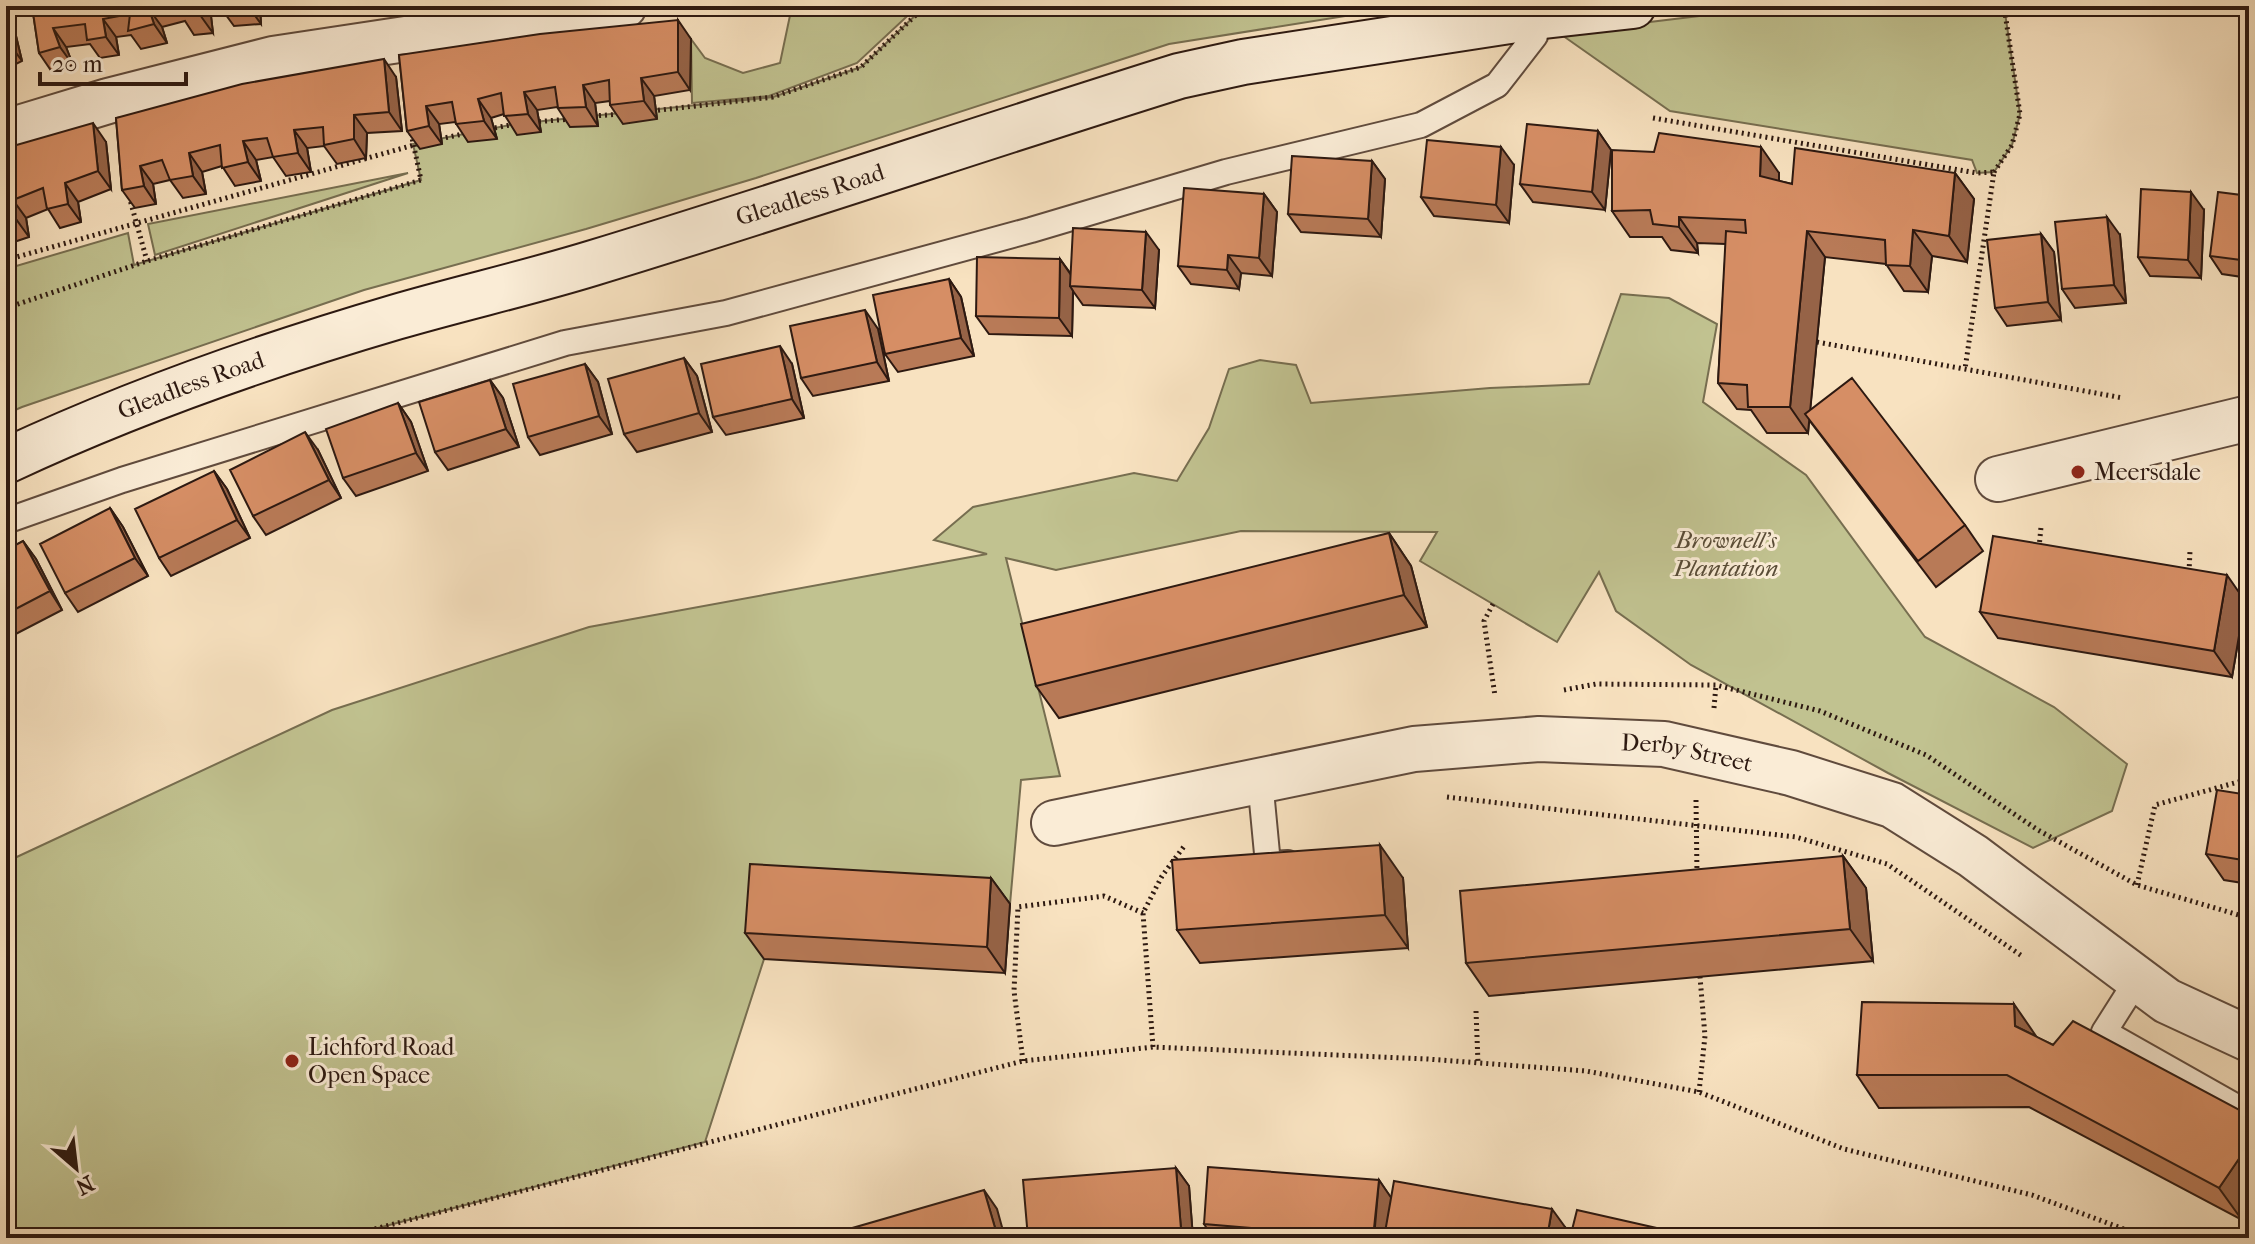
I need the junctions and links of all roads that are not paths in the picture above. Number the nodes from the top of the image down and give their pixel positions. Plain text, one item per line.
1 (624, 6) edge
2 (1633, 6) edge
3 (1535, 17) junction
4 (6, 132) edge
5 (2249, 418) edge
6 (6, 461) edge
7 (1998, 479) dead end
8 (6, 521) edge
9 (1260, 780) junction
10 (1054, 823) dead end
11 (1314, 861) edge
12 (2137, 980) junction
13 (2249, 1039) edge
14 (2249, 1114) edge

1 - 4 street
2 - 3 street, Gleadless Road
3 - 6 street, Gleadless Road
3 - 8 lane
5 - 7 street
9 - 10 street, Derby Street
9 - 11 lane
9 - 12 street, Derby Street
12 - 13 street, Derby Street
12 - 14 lane

